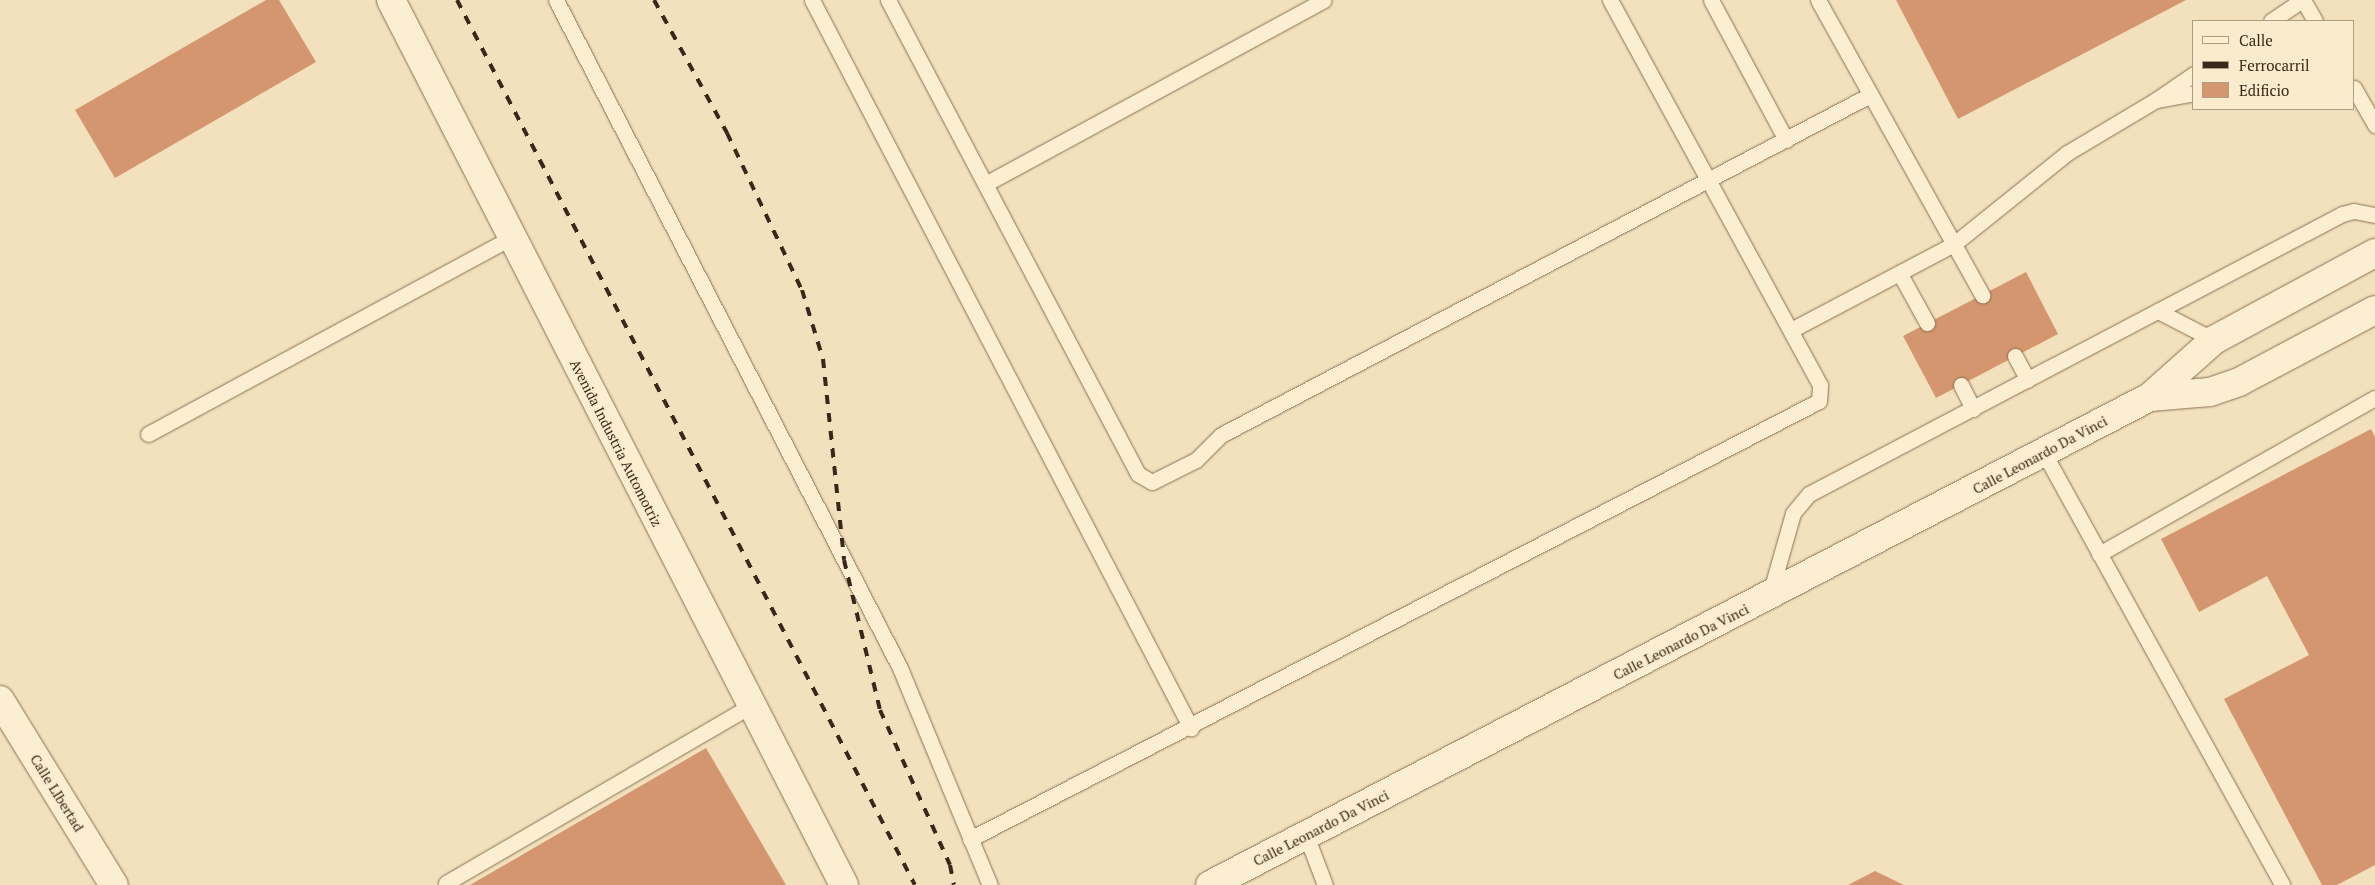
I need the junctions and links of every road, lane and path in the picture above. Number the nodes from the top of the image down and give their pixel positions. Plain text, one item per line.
1 (391, 0) edge
2 (556, 0) edge
3 (812, 0) edge
4 (888, 0) edge
5 (1324, 0) edge
6 (1610, 0) edge
7 (1711, 0) edge
8 (1818, 0) edge
9 (2302, 0) edge
10 (2272, 20) edge
11 (2314, 20) edge
12 (2192, 75) edge
13 (2355, 90) edge
14 (2192, 93) edge
15 (1868, 96) junction
16 (2156, 100) junction
17 (2375, 125) edge
18 (1786, 140) junction
19 (1707, 181) junction
20 (987, 184) junction
21 (2375, 215) edge
22 (511, 238) junction
23 (1954, 244) junction
24 (2375, 253) edge
25 (1900, 274) junction
26 (1982, 295) dead end
27 (2375, 310) edge
28 (2158, 311) junction
29 (1927, 323) dead end
30 (1791, 330) junction
31 (2214, 340) junction
32 (2016, 356) dead end
33 (2028, 380) junction
34 (1961, 385) dead end
35 (2150, 397) junction
36 (2375, 398) edge
37 (1973, 409) junction
38 (148, 434) dead end
39 (2044, 453) junction
40 (2099, 554) junction
41 (1769, 597) junction
42 (0, 700) edge
43 (750, 706) junction
44 (1191, 728) junction
45 (10, 738) edge
46 (1306, 835) junction
47 (970, 839) junction
48 (446, 883) dead end
49 (114, 885) edge
50 (844, 885) edge
51 (990, 885) edge
52 (1210, 885) edge
53 (1325, 885) edge
54 (2282, 885) edge

1 - 22 main road, Avenida Industria Automotriz
2 - 47 lane
3 - 44 lane
4 - 20 lane
5 - 20 lane
6 - 19 lane
7 - 18 lane
8 - 15 lane
9 - 10 lane
9 - 11 lane
12 - 16 lane
13 - 17 lane
14 - 16 lane
15 - 18 lane
15 - 23 lane
16 - 23 lane
18 - 19 lane
19 - 20 lane
19 - 30 lane
21 - 28 lane
22 - 38 lane
22 - 43 main road, Avenida Industria Automotriz
23 - 25 lane
23 - 26 lane
24 - 31 main road, Calle Leonardo Da Vinci
25 - 29 lane
25 - 30 lane
27 - 35 main road, Calle Leonardo Da Vinci
28 - 31 lane
28 - 33 lane
30 - 44 lane
31 - 35 main road, Calle Leonardo Da Vinci
32 - 33 lane
33 - 37 lane
34 - 37 lane
35 - 39 main road, Calle Leonardo Da Vinci
36 - 40 lane
37 - 41 lane
39 - 40 lane
39 - 41 main road, Calle Leonardo Da Vinci
40 - 54 lane
41 - 46 main road, Calle Leonardo Da Vinci
42 - 45 main road, Calle LIbertad
43 - 48 lane
43 - 50 main road, Avenida Industria Automotriz
44 - 47 lane
45 - 49 main road, Calle LIbertad
46 - 52 main road, Calle Leonardo Da Vinci
46 - 53 lane
47 - 51 lane

